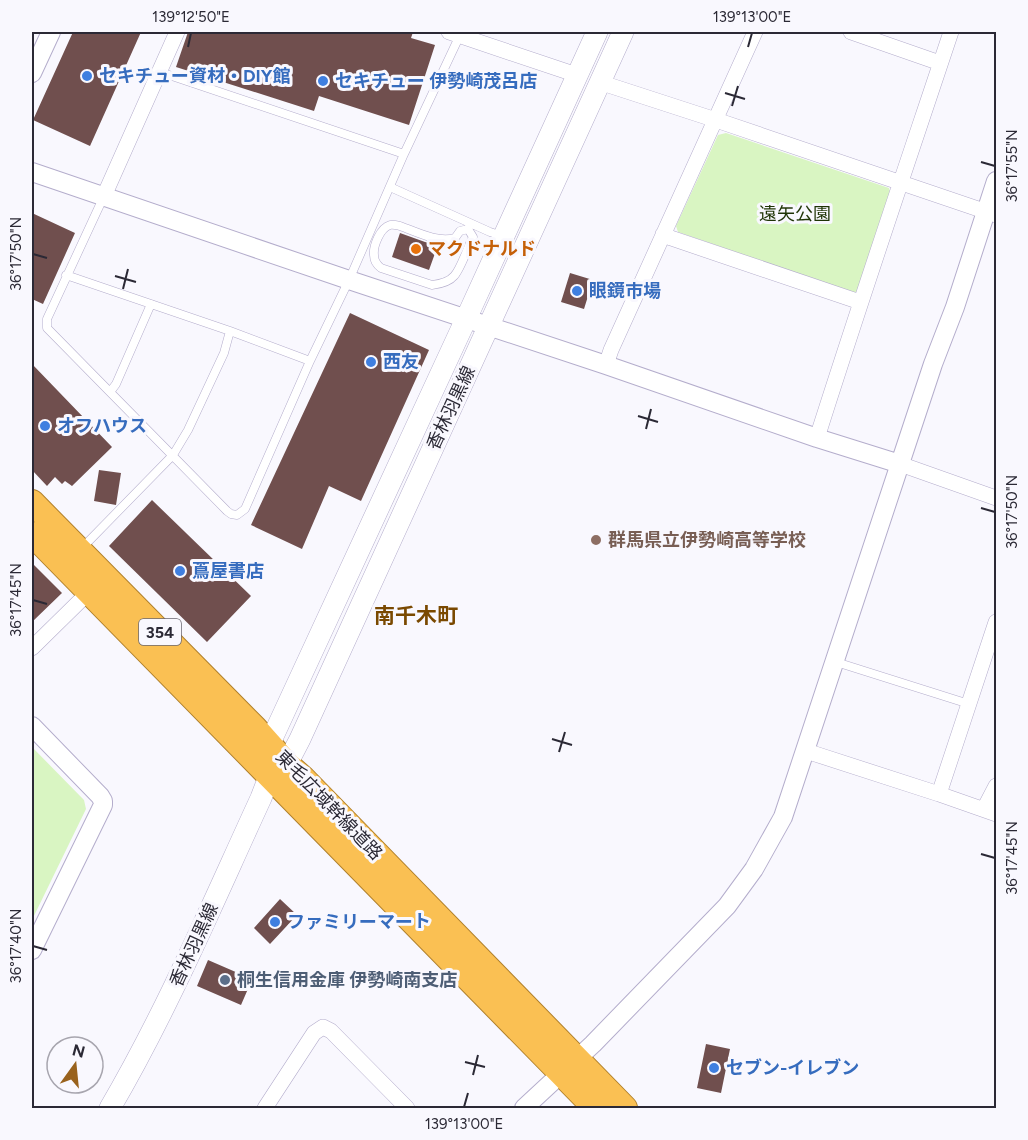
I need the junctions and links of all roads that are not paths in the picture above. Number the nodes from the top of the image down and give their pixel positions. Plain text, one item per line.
1 (51, 32) edge
2 (177, 32) edge
3 (597, 32) edge
4 (622, 32) edge
5 (755, 32) edge
6 (851, 32) edge
7 (951, 32) edge
8 (457, 33) edge
9 (940, 63) junction
10 (160, 72) junction
11 (32, 73) edge
12 (577, 75) junction
13 (599, 82) junction
14 (716, 120) junction
15 (404, 154) junction
16 (32, 172) edge
17 (996, 181) edge
18 (901, 184) junction
19 (390, 187) junction
20 (104, 196) junction
21 (991, 214) edge
22 (469, 226) junction
23 (663, 234) junction
24 (503, 237) junction
25 (66, 275) junction
26 (349, 280) junction
27 (860, 302) junction
28 (152, 304) junction
29 (466, 319) junction
30 (488, 327) junction
31 (230, 331) junction
32 (310, 361) junction
33 (606, 365) junction
34 (110, 392) junction
35 (817, 438) junction
36 (173, 455) junction
37 (900, 464) junction
38 (996, 498) edge
39 (32, 502) edge
40 (32, 534) edge
41 (79, 551) junction
42 (89, 592) junction
43 (996, 626) edge
44 (32, 648) edge
45 (836, 662) junction
46 (969, 704) junction
47 (32, 726) edge
48 (269, 745) junction
49 (806, 751) junction
50 (278, 770) junction
51 (996, 786) edge
52 (939, 794) junction
53 (990, 812) edge
54 (32, 950) edge
55 (569, 1067) junction
56 (110, 1108) edge
57 (265, 1108) edge
58 (407, 1108) edge
59 (524, 1108) edge
60 (595, 1108) edge
61 (625, 1108) edge

1 - 11 street
2 - 10 street
3 - 12 main road, 香林羽黒線
4 - 13 main road, 香林羽黒線
5 - 14 street
6 - 9 street
7 - 9 street
8 - 12 street
8 - 15 lane
9 - 18 street
10 - 15 lane
10 - 20 street
12 - 24 main road, 香林羽黒線
13 - 14 street
13 - 30 main road, 香林羽黒線
14 - 18 street
14 - 23 street
15 - 19 lane
16 - 20 street
17 - 21 street
18 - 21 street
18 - 27 street
19 - 22 lane
19 - 26 lane
20 - 25 lane
20 - 26 street
21 - 37 street
22 - 22 lane
22 - 24 lane
23 - 27 street
23 - 33 street
24 - 29 main road, 香林羽黒線
25 - 28 lane
25 - 34 lane
26 - 29 street
26 - 32 lane
27 - 35 street
28 - 31 lane
28 - 34 lane
29 - 30 street
29 - 48 main road, 香林羽黒線
30 - 33 street
30 - 50 main road, 香林羽黒線
31 - 32 lane
31 - 36 lane
32 - 36 lane
33 - 35 street
34 - 36 lane
35 - 37 street
36 - 41 lane
37 - 38 street
37 - 45 street
39 - 41 highway, 東毛広域幹線道路 / 354
40 - 42 highway, 東毛広域幹線道路 / 354
41 - 48 highway, 東毛広域幹線道路 / 354
42 - 44 street
42 - 50 highway, 東毛広域幹線道路 / 354
43 - 46 street
45 - 46 lane
45 - 49 street
46 - 52 street
47 - 54 street
48 - 50 highway, 東毛広域幹線道路 / 354
49 - 52 street
49 - 55 street
50 - 55 highway, 東毛広域幹線道路 / 354
50 - 56 main road, 香林羽黒線
51 - 53 street
52 - 53 street
55 - 59 street
55 - 60 highway, 東毛広域幹線道路 / 354
55 - 61 highway, 東毛広域幹線道路 / 354
57 - 58 street

